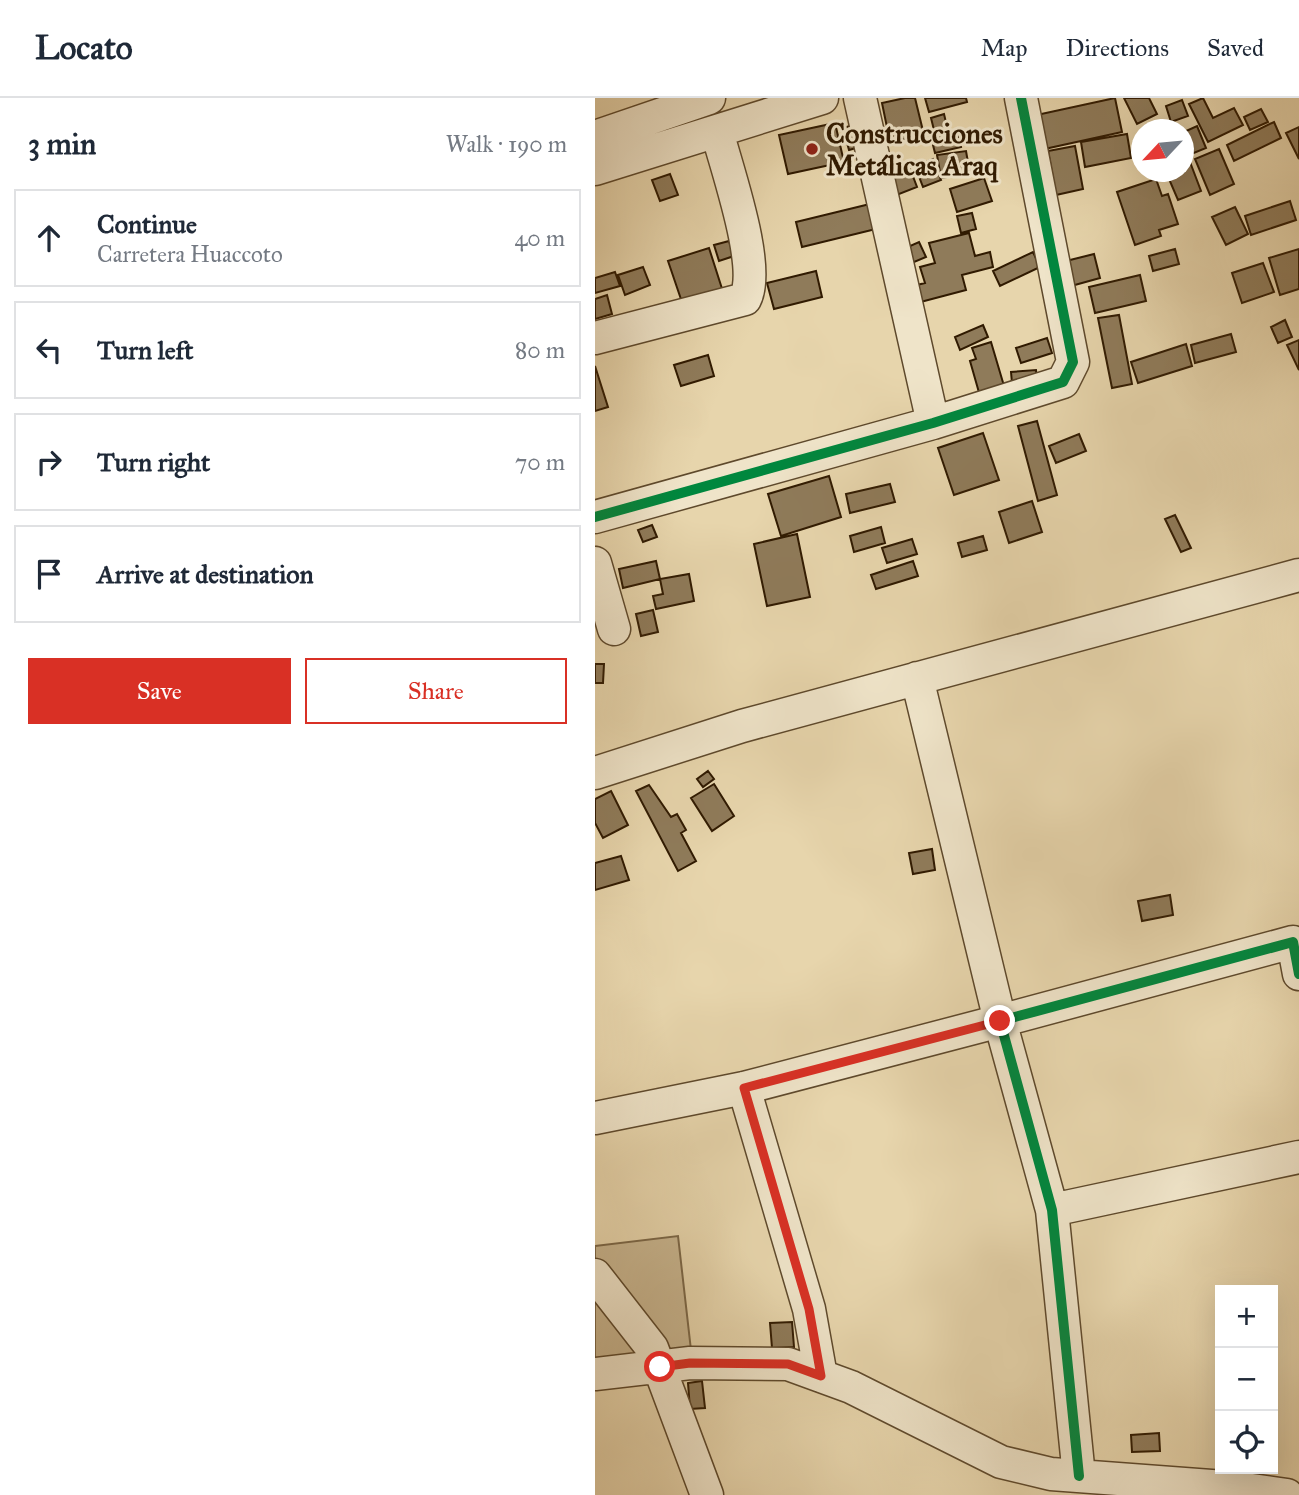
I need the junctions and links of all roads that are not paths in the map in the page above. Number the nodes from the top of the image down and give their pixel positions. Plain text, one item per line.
1 (822, 98) edge
2 (860, 98) edge
3 (1021, 98) edge
4 (695, 103) edge
5 (705, 135) junction
6 (595, 137) edge
7 (595, 169) edge
8 (595, 338) edge
9 (933, 423) junction
10 (595, 517) edge
11 (595, 563) edge
12 (1299, 575) edge
13 (614, 629) dead end
14 (917, 678) junction
15 (595, 773) edge
16 (1296, 942) edge
17 (1299, 974) edge
18 (1000, 1021) junction
19 (744, 1088) junction
20 (595, 1118) edge
21 (1299, 1157) edge
22 (1052, 1210) junction
23 (595, 1275) edge
24 (660, 1367) junction
25 (595, 1374) edge
26 (821, 1376) junction
27 (1079, 1476) junction
28 (707, 1495) edge
29 (1287, 1495) edge

1 - 5 street
2 - 9 street
3 - 9 street
4 - 5 street
4 - 6 street
5 - 7 street
5 - 8 street
9 - 10 street
11 - 13 street
12 - 14 street
14 - 15 street
14 - 18 street
16 - 17 street
16 - 18 street
18 - 19 street
18 - 22 street
19 - 20 street
19 - 26 street
21 - 22 street
22 - 27 street
23 - 24 street
24 - 25 street
24 - 26 street
24 - 28 street
26 - 27 street
27 - 29 street

